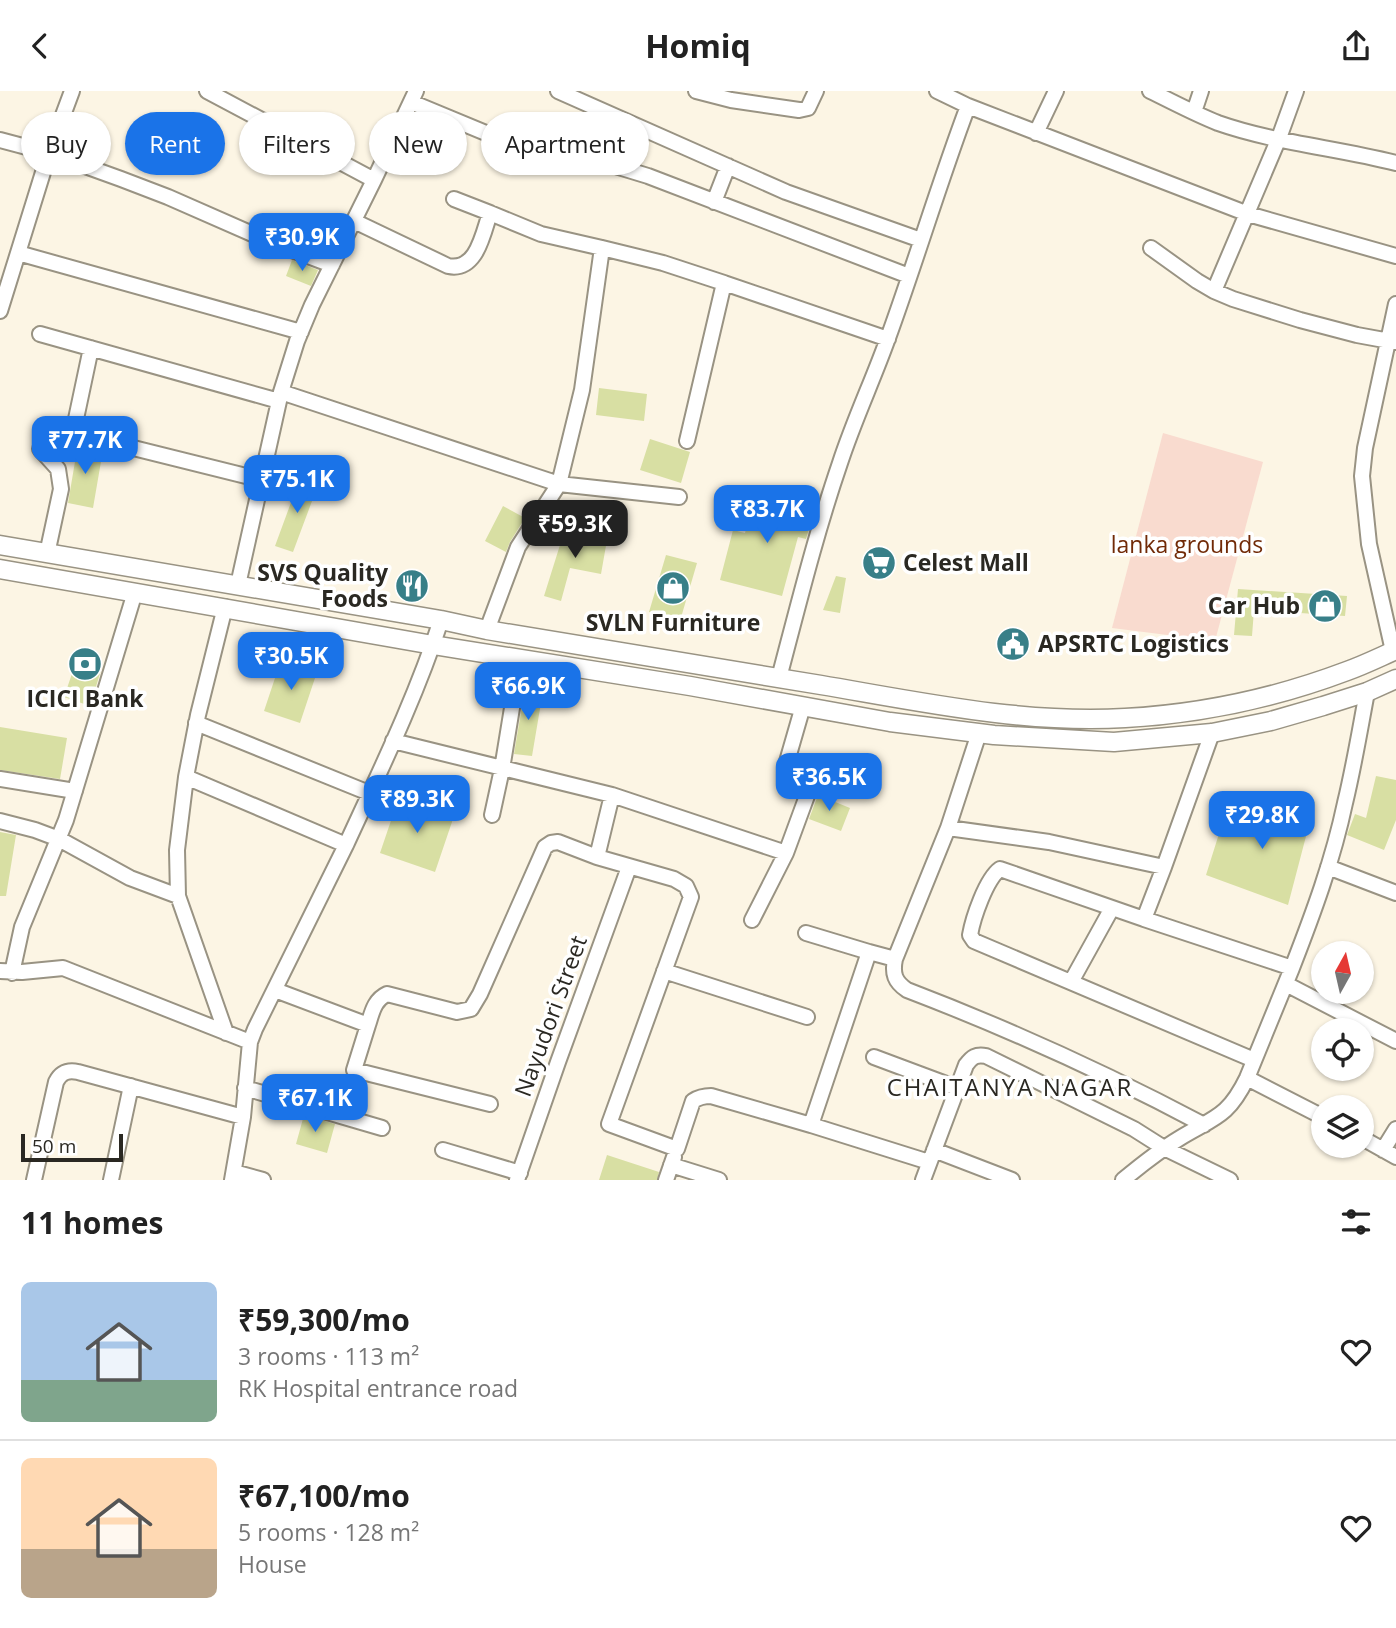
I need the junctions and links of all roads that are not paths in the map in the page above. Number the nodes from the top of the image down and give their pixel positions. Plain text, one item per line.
1 (72, 91) edge
2 (207, 91) edge
3 (558, 91) edge
4 (696, 91) edge
5 (817, 91) edge
6 (937, 91) edge
7 (1056, 91) edge
8 (1150, 91) edge
9 (1201, 91) edge
10 (1296, 91) edge
11 (724, 95) edge
12 (413, 96) edge
13 (968, 106) junction
14 (64, 112) edge
15 (1194, 112) junction
16 (1036, 133) junction
17 (1279, 138) junction
18 (0, 140) edge
19 (21, 146) edge
20 (1396, 163) edge
21 (728, 166) junction
22 (42, 175) edge
23 (108, 175) edge
24 (374, 180) junction
25 (454, 199) dead end
26 (714, 202) junction
27 (491, 213) junction
28 (1248, 214) junction
29 (354, 221) junction
30 (922, 240) junction
31 (1151, 248) dead end
32 (602, 249) junction
33 (18, 253) junction
34 (1396, 256) edge
35 (332, 265) junction
36 (909, 276) junction
37 (724, 283) junction
38 (1214, 291) junction
39 (1396, 304) edge
40 (0, 311) edge
41 (301, 332) junction
42 (40, 334) dead end
43 (888, 339) junction
44 (1392, 341) edge
45 (92, 348) junction
46 (280, 396) junction
47 (687, 441) dead end
48 (40, 449) dead end
49 (262, 481) junction
50 (559, 484) junction
51 (679, 497) dead end
52 (0, 545) edge
53 (47, 554) junction
54 (0, 569) edge
55 (238, 585) junction
56 (135, 592) junction
57 (225, 607) junction
58 (441, 620) junction
59 (486, 630) junction
60 (433, 645) junction
61 (1394, 651) edge
62 (520, 659) junction
63 (779, 678) junction
64 (1396, 679) edge
65 (1367, 692) junction
66 (803, 706) junction
67 (196, 723) junction
68 (979, 733) junction
69 (1212, 733) junction
70 (393, 741) junction
71 (502, 768) junction
72 (187, 777) junction
73 (0, 779) edge
74 (75, 791) junction
75 (369, 793) junction
76 (612, 795) junction
77 (492, 815) dead end
78 (0, 821) edge
79 (947, 828) junction
80 (59, 839) junction
81 (346, 845) junction
82 (786, 853) junction
83 (597, 857) junction
84 (629, 867) junction
85 (1164, 867) junction
86 (1328, 867) junction
87 (1396, 894) edge
88 (178, 896) junction
89 (1112, 908) junction
90 (1143, 919) junction
91 (752, 920) dead end
92 (806, 933) dead end
93 (869, 951) junction
94 (895, 959) junction
95 (1292, 968) junction
96 (664, 971) junction
97 (6, 972) edge
98 (1071, 982) junction
99 (1286, 984) junction
100 (275, 990) junction
101 (807, 1017) dead end
102 (368, 1025) junction
103 (226, 1033) junction
104 (1396, 1041) edge
105 (250, 1042) junction
106 (874, 1057) dead end
107 (1254, 1060) junction
108 (1247, 1077) junction
109 (131, 1086) junction
110 (245, 1088) junction
111 (957, 1089) junction
112 (490, 1104) dead end
113 (1311, 1111) edge
114 (243, 1117) junction
115 (810, 1125) junction
116 (1203, 1125) junction
117 (382, 1128) dead end
118 (1396, 1129) edge
119 (1374, 1145) edge
120 (1164, 1148) junction
121 (677, 1149) junction
122 (443, 1150) dead end
123 (1390, 1154) edge
124 (931, 1156) junction
125 (671, 1165) junction
126 (233, 1176) edge
127 (519, 1177) edge
128 (34, 1180) edge
129 (111, 1180) edge
130 (264, 1180) edge
131 (666, 1180) edge
132 (719, 1180) edge
133 (923, 1180) edge
134 (1012, 1180) edge
135 (1123, 1180) edge
136 (1230, 1180) edge

1 - 14 street
2 - 24 street
3 - 21 street
4 - 11 street
5 - 11 street
6 - 13 street
7 - 16 street
8 - 15 street
9 - 15 street
10 - 17 street
12 - 24 street
12 - 26 street
13 - 16 street
13 - 30 street
15 - 17 street
16 - 28 street
17 - 20 street
17 - 28 street
18 - 19 street
21 - 26 street
21 - 30 street
22 - 33 street
23 - 35 street
24 - 29 street
25 - 27 street
26 - 36 street
27 - 29 street
27 - 32 street
28 - 34 street
28 - 38 street
29 - 35 street
30 - 36 street
31 - 38 street
32 - 37 street
32 - 50 street
33 - 40 street
33 - 41 street
35 - 41 street
36 - 43 street
37 - 43 street
37 - 47 street
38 - 44 street
39 - 44 street
41 - 46 street
42 - 45 street
43 - 63 street
44 - 61 street
45 - 46 street
45 - 49 street
46 - 49 street
46 - 50 street
48 - 53 street
49 - 55 street
50 - 51 street
50 - 59 street
52 - 53 main road
53 - 55 main road
54 - 56 main road
55 - 58 main road
56 - 57 main road
56 - 74 street
57 - 60 main road
57 - 67 street
58 - 59 main road
58 - 60 street
59 - 63 main road
60 - 62 main road
60 - 70 street
61 - 63 main road
62 - 66 main road
62 - 71 street
64 - 65 main road
65 - 69 main road
65 - 86 street
66 - 68 main road
66 - 82 street
67 - 72 street
67 - 75 street
68 - 69 main road
68 - 79 street
69 - 85 street
70 - 71 street
70 - 75 street
71 - 76 street
71 - 77 street
72 - 81 street
72 - 88 street
73 - 74 street
74 - 80 street
75 - 81 street
76 - 82 street
76 - 83 street
78 - 80 street
79 - 85 street
79 - 94 street
80 - 88 street
80 - 97 street
81 - 100 street
82 - 91 street
83 - 84 street
83 - 102 street
84 - 96 street
84 - 127 street, Nayudori Street
85 - 90 street
86 - 87 street
86 - 95 street
88 - 103 street
89 - 90 street
89 - 98 street
89 - 98 street
90 - 95 street
92 - 93 street
93 - 94 street
93 - 115 street
94 - 116 street
95 - 99 street
96 - 101 street
96 - 121 street
97 - 103 street
98 - 107 street
99 - 104 street
99 - 107 street
100 - 102 street
100 - 105 street
102 - 112 street
103 - 105 street
105 - 110 street
106 - 111 street
107 - 108 street
108 - 113 street
108 - 116 street
109 - 114 street
109 - 128 street
109 - 129 street
110 - 114 street
110 - 117 street
111 - 120 street
111 - 124 street
114 - 126 street
115 - 121 street
115 - 124 street
116 - 120 street
118 - 123 street
119 - 123 street
120 - 135 street
120 - 136 street
121 - 125 street
122 - 127 street
124 - 133 street
124 - 134 street
125 - 131 street
125 - 132 street
126 - 130 street

